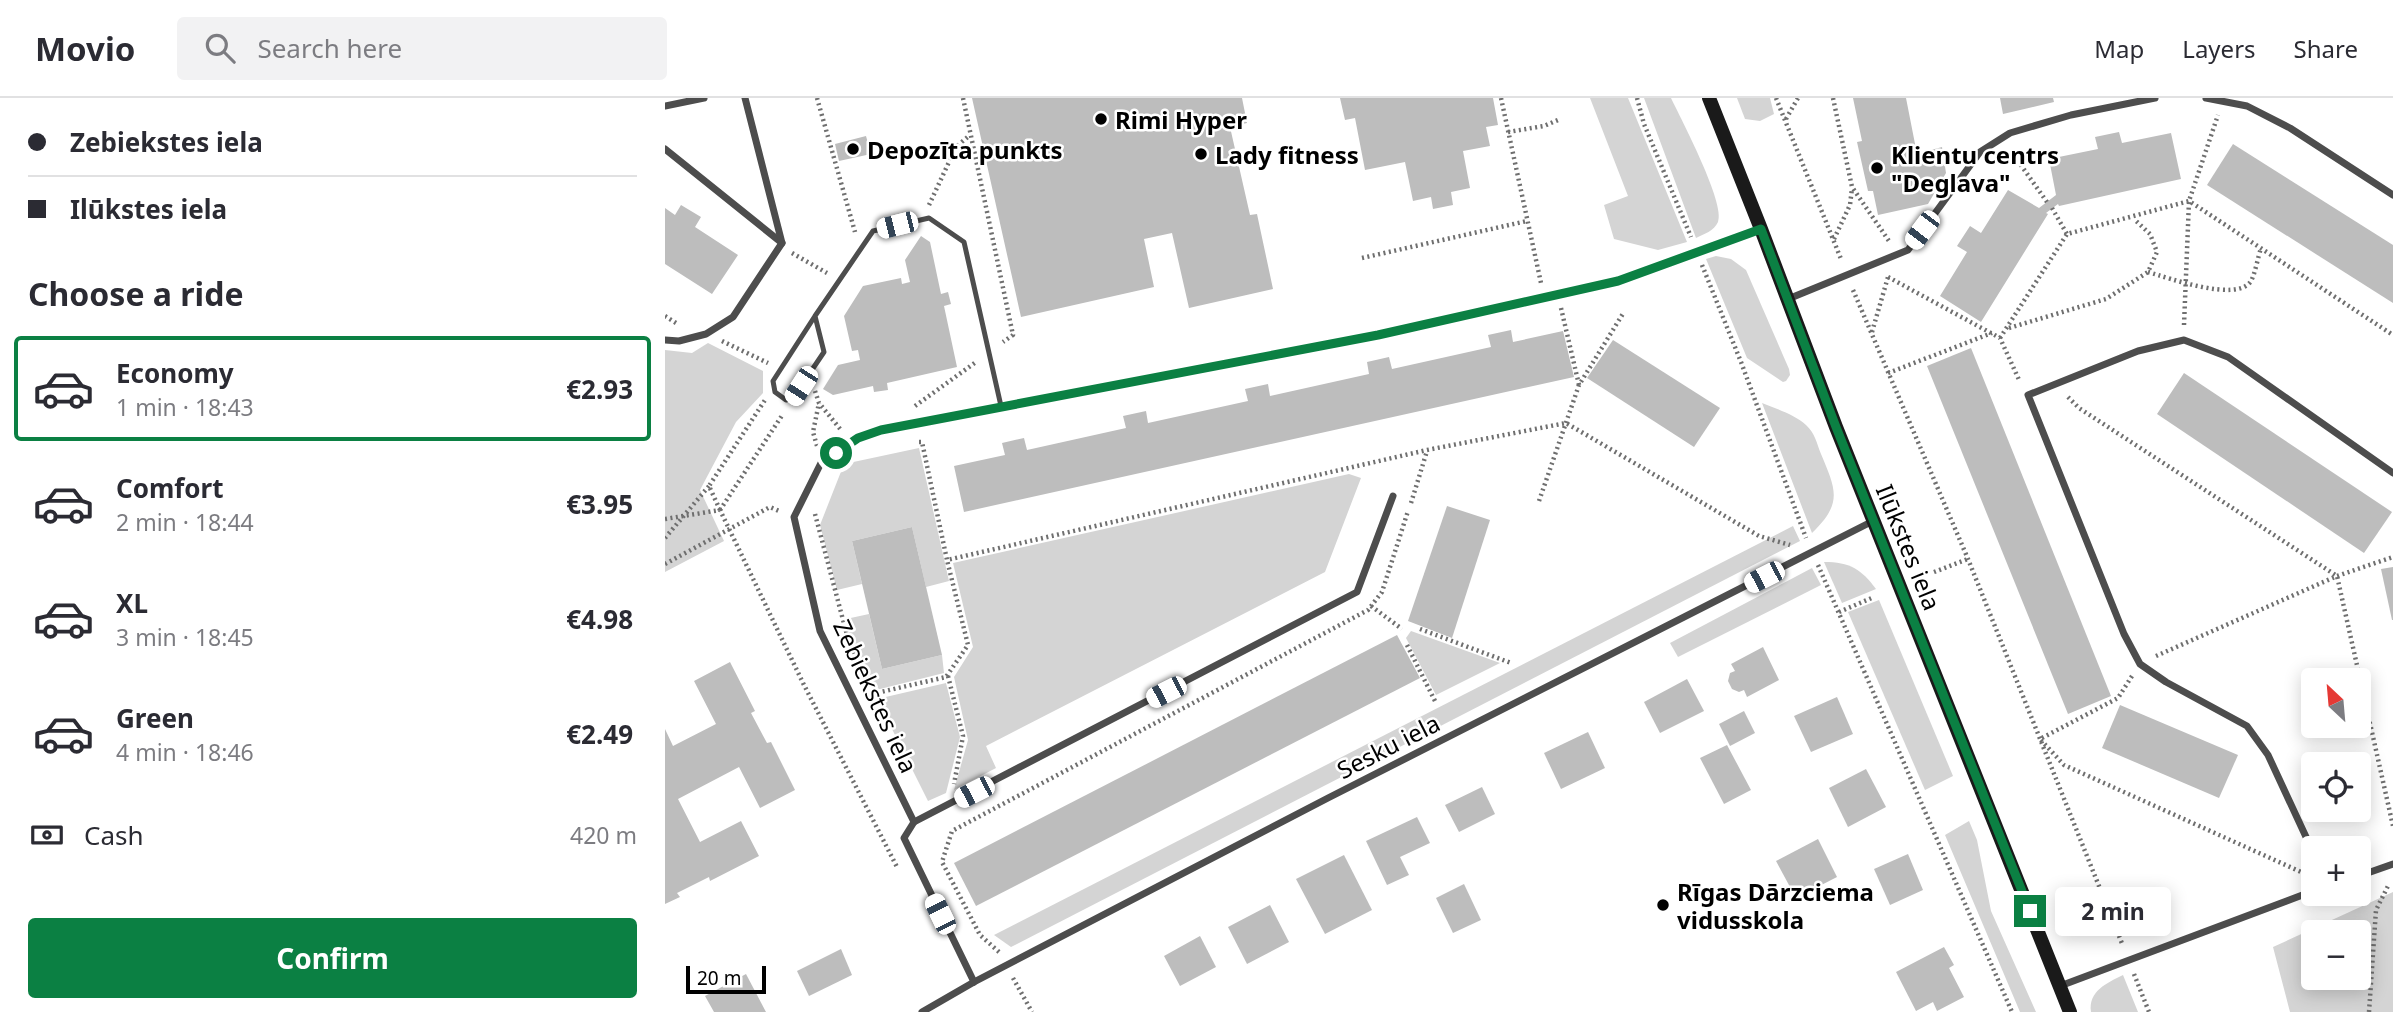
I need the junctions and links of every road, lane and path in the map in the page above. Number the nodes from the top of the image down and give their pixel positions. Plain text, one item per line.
1 (705, 98) edge
2 (745, 98) edge
3 (817, 98) edge
4 (963, 98) edge
5 (1501, 98) edge
6 (1637, 98) edge
7 (1709, 98) edge
8 (1776, 98) edge
9 (1798, 98) edge
10 (1833, 98) edge
11 (2155, 98) edge
12 (2206, 98) edge
13 (2223, 101) junction
14 (665, 106) edge
15 (1785, 119) junction
16 (1558, 120) dead end
17 (1508, 132) junction
18 (970, 135) junction
19 (2002, 138) junction
20 (665, 149) edge
21 (1853, 187) junction
22 (2393, 195) edge
23 (2189, 201) junction
24 (2047, 202) dead end
25 (2052, 208) dead end
26 (2133, 218) junction
27 (922, 219) junction
28 (1527, 221) junction
29 (1761, 229) junction
30 (2067, 234) junction
31 (1834, 239) junction
32 (781, 244) junction
33 (2261, 248) junction
34 (860, 250) junction
35 (1697, 252) junction
36 (1895, 256) junction
37 (1363, 258) dead end
38 (1881, 262) junction
39 (2148, 272) junction
40 (1847, 276) junction
41 (1888, 277) junction
42 (839, 281) junction
43 (2185, 282) junction
44 (1544, 297) junction
45 (1788, 299) junction
46 (1560, 304) dead end
47 (1624, 312) dead end
48 (815, 316) junction
49 (2008, 328) junction
50 (1871, 332) junction
51 (1993, 333) junction
52 (2393, 335) edge
53 (2000, 338) junction
54 (665, 340) edge
55 (2184, 340) junction
56 (989, 352) junction
57 (771, 364) dead end
58 (1888, 373) junction
59 (809, 374) junction
60 (773, 381) junction
61 (2055, 383) junction
62 (1579, 385) junction
63 (2028, 395) junction
64 (793, 398) junction
65 (819, 403) junction
66 (913, 407) dead end
67 (1001, 407) junction
68 (1566, 423) junction
69 (851, 443) junction
70 (909, 444) dead end
71 (821, 463) junction
72 (2393, 473) edge
73 (709, 486) junction
74 (1393, 496) dead end
75 (1539, 501) dead end
76 (819, 505) dead end
77 (720, 510) junction
78 (794, 517) junction
79 (681, 518) junction
80 (665, 519) edge
81 (1874, 521) junction
82 (727, 529) junction
83 (1759, 536) dead end
84 (665, 538) edge
85 (1812, 552) junction
86 (1968, 559) junction
87 (947, 560) junction
88 (665, 564) edge
89 (1934, 572) dead end
90 (1874, 597) dead end
91 (1371, 606) dead end
92 (1839, 612) junction
93 (1402, 629) dead end
94 (1420, 629) dead end
95 (1407, 645) dead end
96 (1511, 663) dead end
97 (948, 675) junction
98 (1435, 702) dead end
99 (950, 804) junction
100 (914, 822) junction
101 (2393, 826) edge
102 (2306, 836) edge
103 (2393, 864) edge
104 (2371, 872) edge
105 (2393, 877) edge
106 (902, 878) dead end
107 (2301, 895) edge
108 (979, 935) dead end
109 (2128, 959) junction
110 (1006, 966) junction
111 (974, 982) junction
112 (2060, 986) junction
113 (922, 1012) edge
114 (1032, 1012) edge
115 (2012, 1012) edge
116 (2070, 1012) edge
117 (2149, 1012) edge
118 (2369, 1012) edge

1 - 14 street
2 - 32 street
3 - 34 path
4 - 18 path
5 - 17 path
6 - 35 path
7 - 29 street, Ilūkstes iela
8 - 15 path
9 - 15 path
10 - 21 path
11 - 19 street
12 - 13 street
13 - 22 street
13 - 23 path
15 - 31 path
16 - 17 path
17 - 28 path
18 - 27 path
18 - 56 path
19 - 24 path
19 - 36 street
20 - 32 street
21 - 31 path
21 - 36 path
23 - 26 path
23 - 33 path
23 - 43 path
25 - 30 path
26 - 30 path
26 - 39 path
27 - 34 lane
27 - 56 lane
28 - 37 path
28 - 44 path
29 - 35 street
29 - 45 street, Ilūkstes iela
30 - 49 path
31 - 40 path
32 - 42 path
32 - 54 street
33 - 43 path
33 - 52 path
34 - 42 lane
35 - 44 street
35 - 85 path
36 - 38 street
38 - 40 street
38 - 41 path
39 - 43 path
39 - 49 path
40 - 45 street
40 - 50 path
41 - 50 path
41 - 51 path
42 - 48 lane
43 - 55 path
44 - 67 street
45 - 81 street, Ilūkstes iela
46 - 62 path
47 - 62 path
48 - 59 lane
48 - 60 lane
49 - 53 path
50 - 58 path
51 - 53 path
51 - 58 path
53 - 63 path
55 - 61 street
55 - 72 street
56 - 66 path
56 - 67 lane
57 - 60 path
58 - 86 path
59 - 64 lane
59 - 65 path
60 - 64 lane
60 - 73 path
61 - 63 street
61 - 101 path
62 - 68 path
63 - 102 street
64 - 77 path
65 - 69 path
65 - 71 path
67 - 69 street
68 - 75 path
68 - 83 path
68 - 87 path
69 - 71 street
70 - 87 path
71 - 78 street
73 - 77 path
73 - 79 path
74 - 99 street
76 - 97 path
77 - 79 path
77 - 82 path
78 - 82 path
78 - 100 street, Zebiekstes iela
79 - 80 path
79 - 84 path
81 - 85 street, Sesku iela
81 - 112 street, Ilūkstes iela
82 - 88 path
82 - 106 path
85 - 92 path
85 - 110 street, Sesku iela
86 - 89 path
86 - 109 path
87 - 97 path
90 - 92 path
91 - 93 path
92 - 115 path
94 - 96 path
95 - 98 path
97 - 99 path
99 - 100 street
100 - 111 street
103 - 104 street
105 - 118 path
107 - 109 street
108 - 110 path
109 - 112 street
109 - 117 path
110 - 111 street, Sesku iela
110 - 114 path
111 - 113 street, Sesku iela
112 - 116 street, Ilūkstes iela

